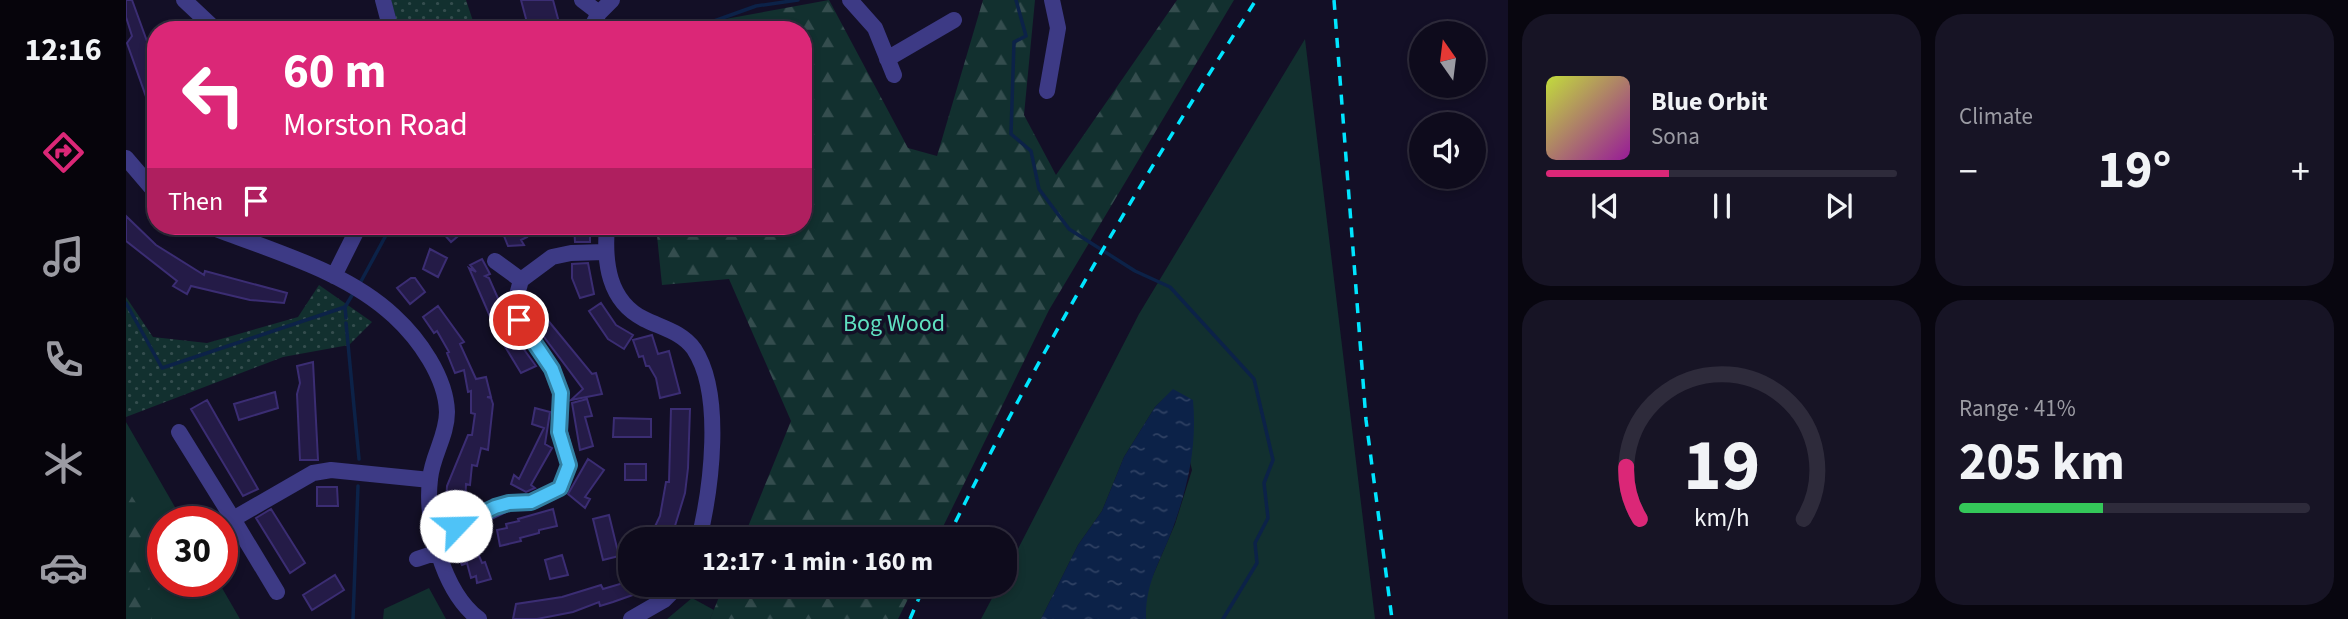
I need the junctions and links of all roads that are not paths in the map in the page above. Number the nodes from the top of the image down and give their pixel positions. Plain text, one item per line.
1 (184, 0) edge
2 (383, 0) edge
3 (582, 0) edge
4 (612, 0) edge
5 (850, 0) edge
6 (1052, 0) edge
7 (599, 13) junction
8 (954, 20) dead end
9 (206, 21) edge
10 (389, 21) edge
11 (595, 21) edge
12 (887, 59) junction
13 (894, 75) dead end
14 (1047, 91) dead end
15 (126, 158) edge
16 (147, 182) edge
17 (231, 235) edge
18 (356, 235) edge
19 (606, 235) edge
20 (605, 252) junction
21 (495, 261) dead end
22 (341, 280) junction
23 (521, 280) junction
24 (179, 432) dead end
25 (430, 480) junction
26 (225, 506) edge
27 (238, 516) edge
28 (238, 527) edge
29 (702, 527) edge
30 (432, 530) junction
31 (438, 552) junction
32 (417, 559) dead end
33 (277, 593) dead end
34 (667, 597) edge
35 (480, 619) edge
36 (631, 619) edge

1 - 9 street
2 - 10 street
3 - 7 street
4 - 7 street
5 - 12 street
6 - 14 street
7 - 11 street
8 - 12 street
12 - 13 street
15 - 16 street
17 - 22 street
18 - 22 street
19 - 20 street
20 - 23 street
20 - 29 street
21 - 23 street
22 - 25 street
23 - 30 street
24 - 26 street
25 - 27 street
25 - 30 street
28 - 33 street
30 - 31 street
31 - 32 street
31 - 35 street
34 - 36 street

